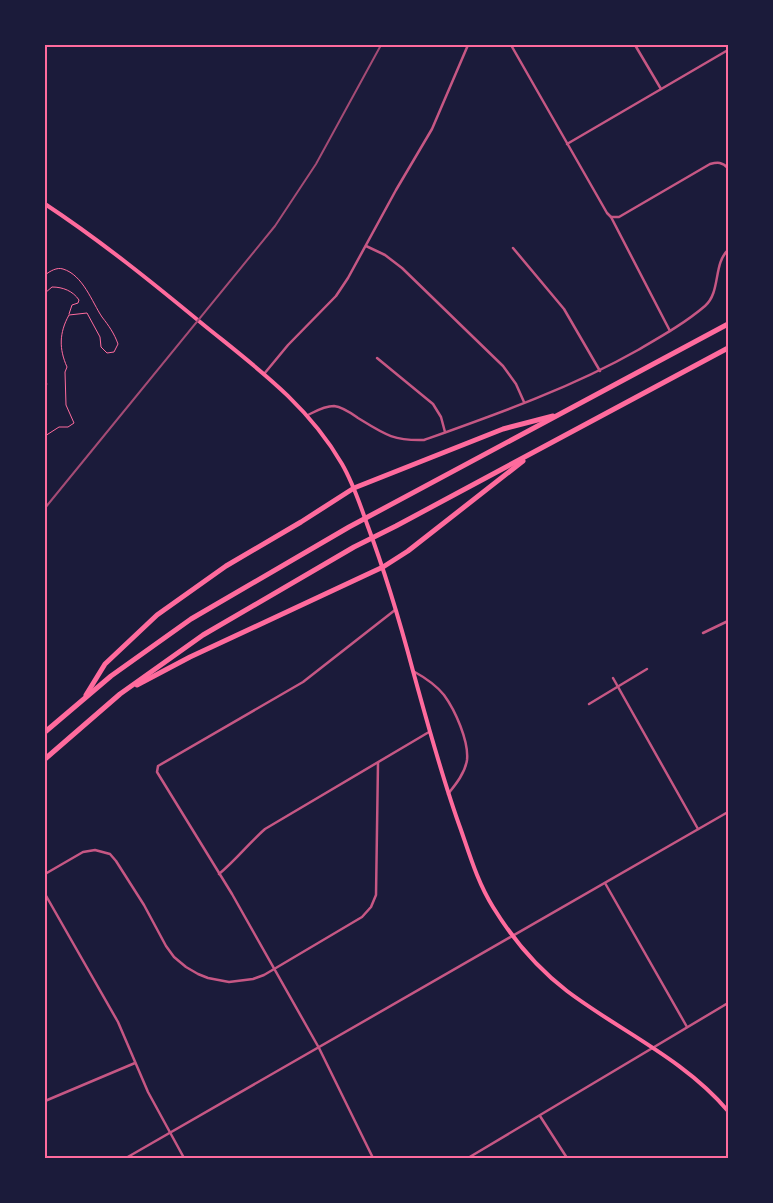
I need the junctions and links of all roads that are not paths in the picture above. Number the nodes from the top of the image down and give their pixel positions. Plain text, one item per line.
1 (468, 45) edge
2 (511, 45) edge
3 (635, 45) edge
4 (728, 50) edge
5 (661, 89) junction
6 (567, 144) junction
7 (728, 168) edge
8 (45, 204) edge
9 (611, 217) junction
10 (366, 246) junction
11 (513, 248) dead end
12 (728, 250) edge
13 (728, 324) edge
14 (670, 332) junction
15 (728, 348) edge
16 (377, 358) dead end
17 (600, 371) junction
18 (264, 374) junction
19 (524, 402) junction
20 (560, 414) junction
21 (308, 415) junction
22 (728, 415) edge
23 (728, 419) edge
24 (445, 433) junction
25 (533, 453) junction
26 (354, 488) junction
27 (384, 568) junction
28 (396, 610) junction
29 (728, 621) edge
30 (703, 632) dead end
31 (647, 670) dead end
32 (413, 671) junction
33 (613, 678) dead end
34 (618, 687) junction
35 (120, 694) junction
36 (82, 701) junction
37 (589, 704) dead end
38 (45, 732) edge
39 (429, 732) junction
40 (45, 759) edge
41 (378, 762) junction
42 (448, 795) junction
43 (728, 812) edge
44 (698, 829) junction
45 (45, 874) edge
46 (219, 874) junction
47 (606, 882) junction
48 (45, 894) edge
49 (512, 935) junction
50 (274, 969) junction
51 (728, 1003) edge
52 (687, 1027) junction
53 (319, 1048) junction
54 (652, 1048) junction
55 (135, 1063) junction
56 (45, 1102) edge
57 (728, 1111) edge
58 (540, 1116) junction
59 (170, 1133) junction
60 (126, 1158) edge
61 (184, 1158) edge
62 (373, 1158) edge
63 (468, 1158) edge
64 (567, 1158) edge

1 - 10 street
2 - 6 street
3 - 5 street
4 - 5 street
5 - 6 street
6 - 9 street
7 - 9 street
8 - 18 main road
9 - 14 street
10 - 18 street
10 - 19 street
11 - 17 street
12 - 14 street
13 - 20 highway
14 - 17 street
15 - 25 highway
16 - 24 street
17 - 19 street
18 - 21 main road
19 - 24 street
20 - 26 highway
20 - 36 highway
21 - 24 street
21 - 26 main road
22 - 23 street
25 - 27 highway
25 - 35 highway
26 - 27 main road
26 - 36 highway
27 - 28 main road
27 - 35 highway
28 - 32 main road
28 - 46 street
29 - 30 street
31 - 34 street
32 - 39 main road
32 - 42 street
33 - 34 street
34 - 37 street
34 - 44 street
35 - 40 highway
36 - 38 highway
39 - 41 street
39 - 42 main road
41 - 46 street
41 - 50 street
42 - 49 main road
43 - 44 street
44 - 47 street
45 - 50 street
46 - 50 street
47 - 49 street
47 - 52 street
48 - 55 street
49 - 53 street
49 - 54 main road
50 - 53 street
51 - 52 street
52 - 54 street
53 - 59 street
53 - 62 street
54 - 57 main road
54 - 58 street
55 - 56 street
55 - 59 street
58 - 63 street
58 - 64 street
59 - 60 street
59 - 61 street

